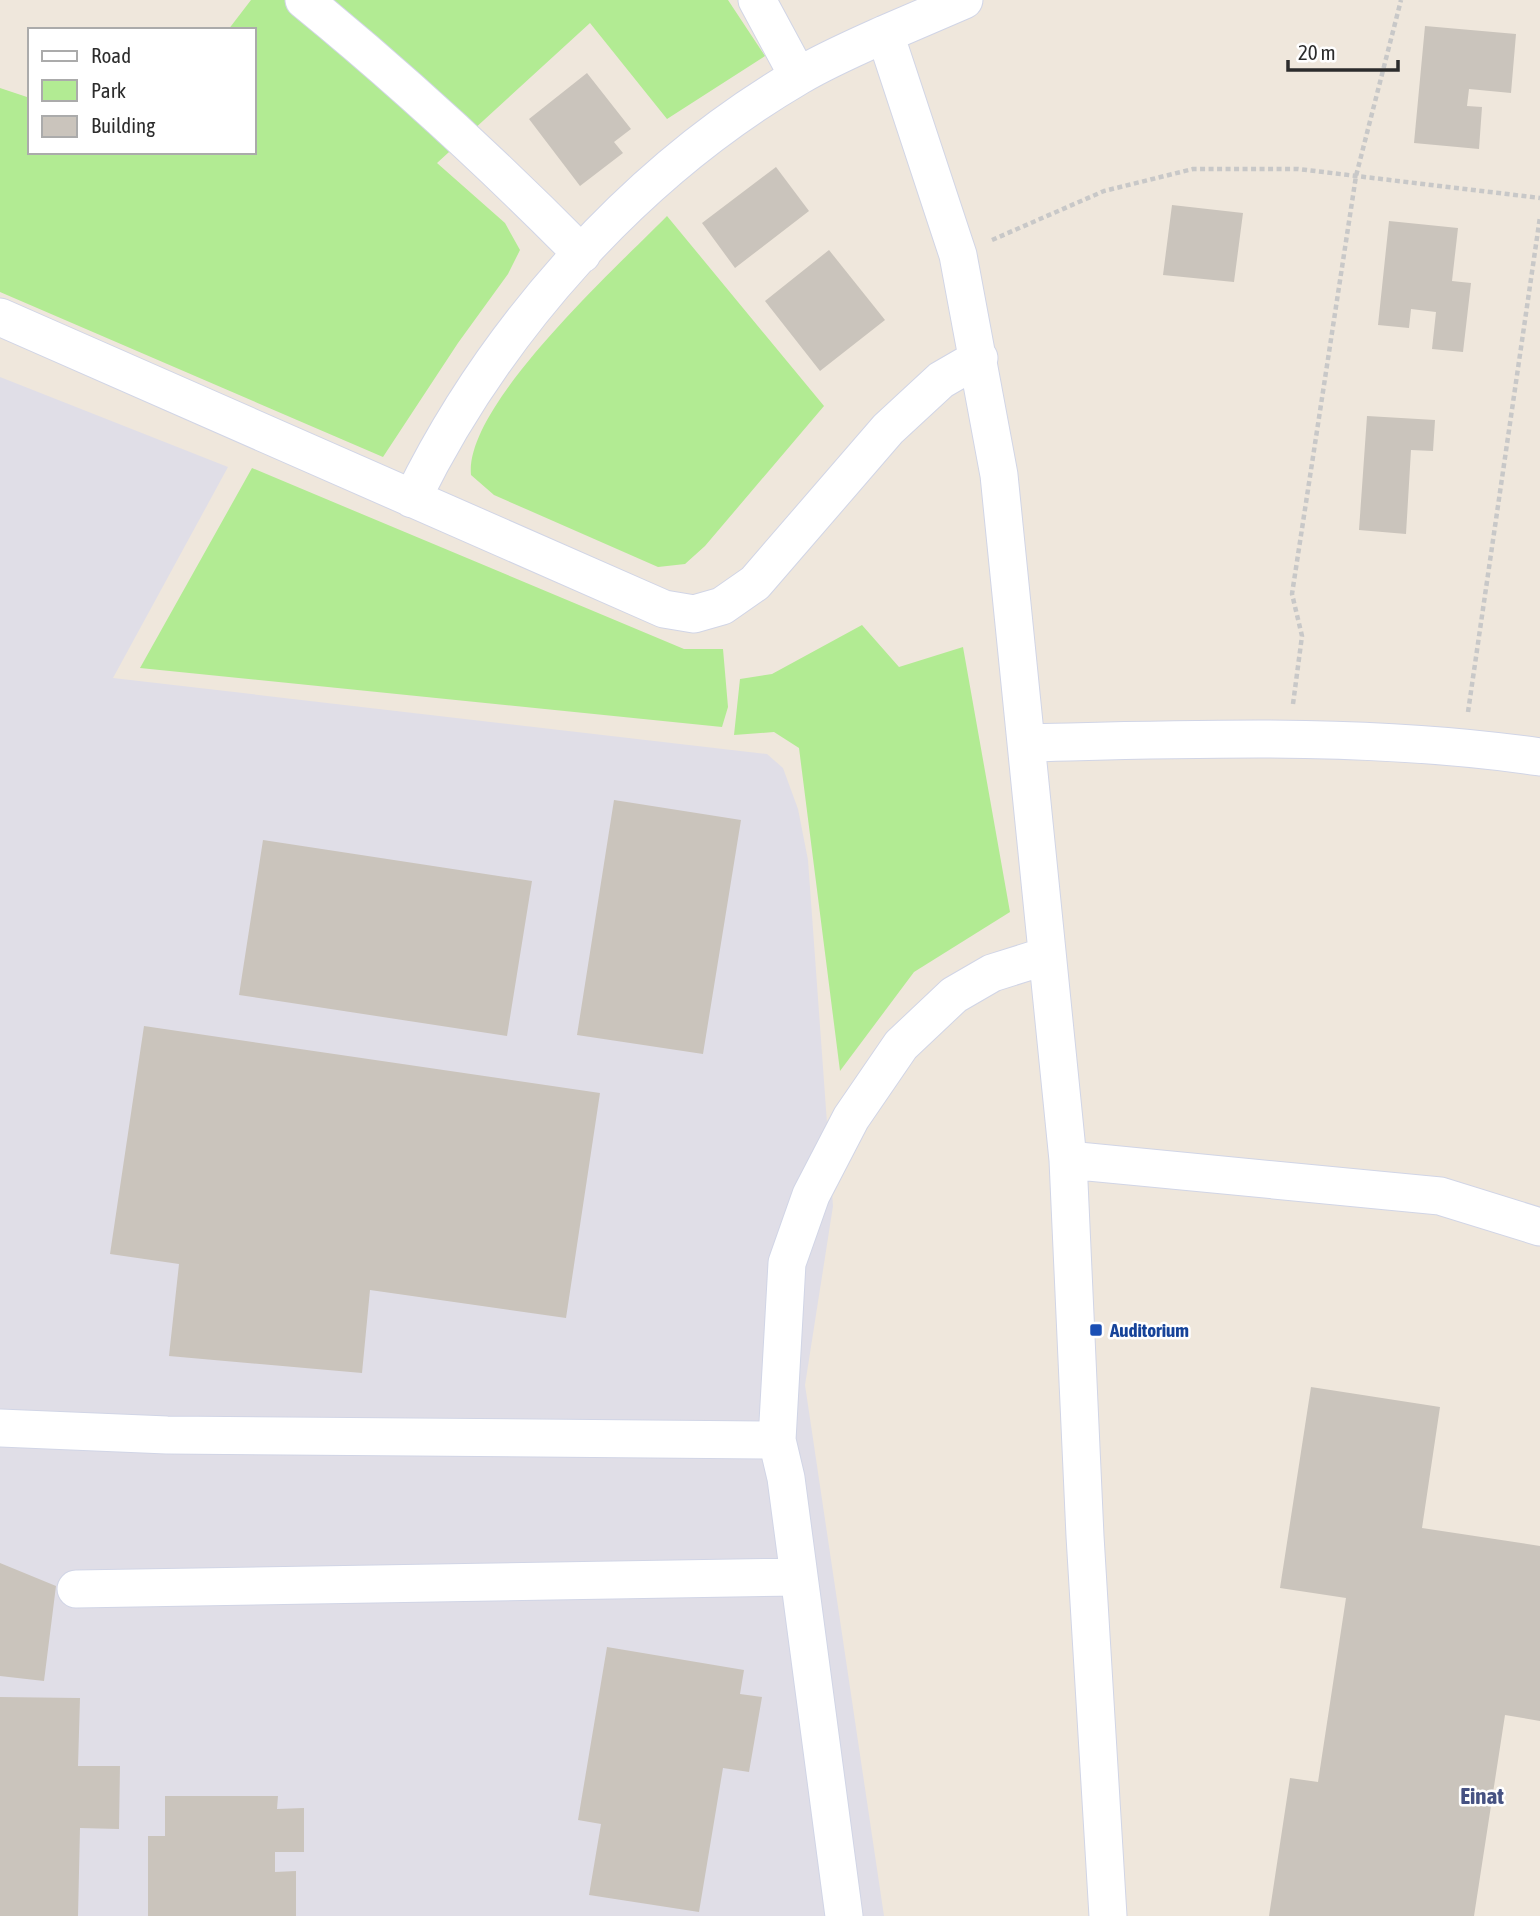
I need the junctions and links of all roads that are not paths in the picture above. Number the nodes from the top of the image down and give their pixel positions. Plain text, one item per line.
1 (304, 0) edge
2 (757, 0) edge
3 (964, 0) edge
4 (885, 34) junction
5 (798, 76) junction
6 (582, 254) junction
7 (0, 317) edge
8 (979, 358) junction
9 (412, 499) junction
10 (1026, 743) junction
11 (1540, 757) edge
12 (1046, 957) junction
13 (1068, 1160) junction
14 (1540, 1227) edge
15 (0, 1428) edge
16 (777, 1440) junction
17 (799, 1577) junction
18 (76, 1589) dead end
19 (844, 1916) edge
20 (1108, 1916) edge

1 - 6 street
2 - 5 street
3 - 4 street
4 - 5 street
4 - 8 street
5 - 6 street
6 - 9 street
7 - 9 street
8 - 9 street
8 - 10 street
10 - 11 street
10 - 12 street
12 - 13 street
12 - 16 street
13 - 14 street
13 - 20 street
15 - 16 street
16 - 17 street
17 - 18 street
17 - 19 street

